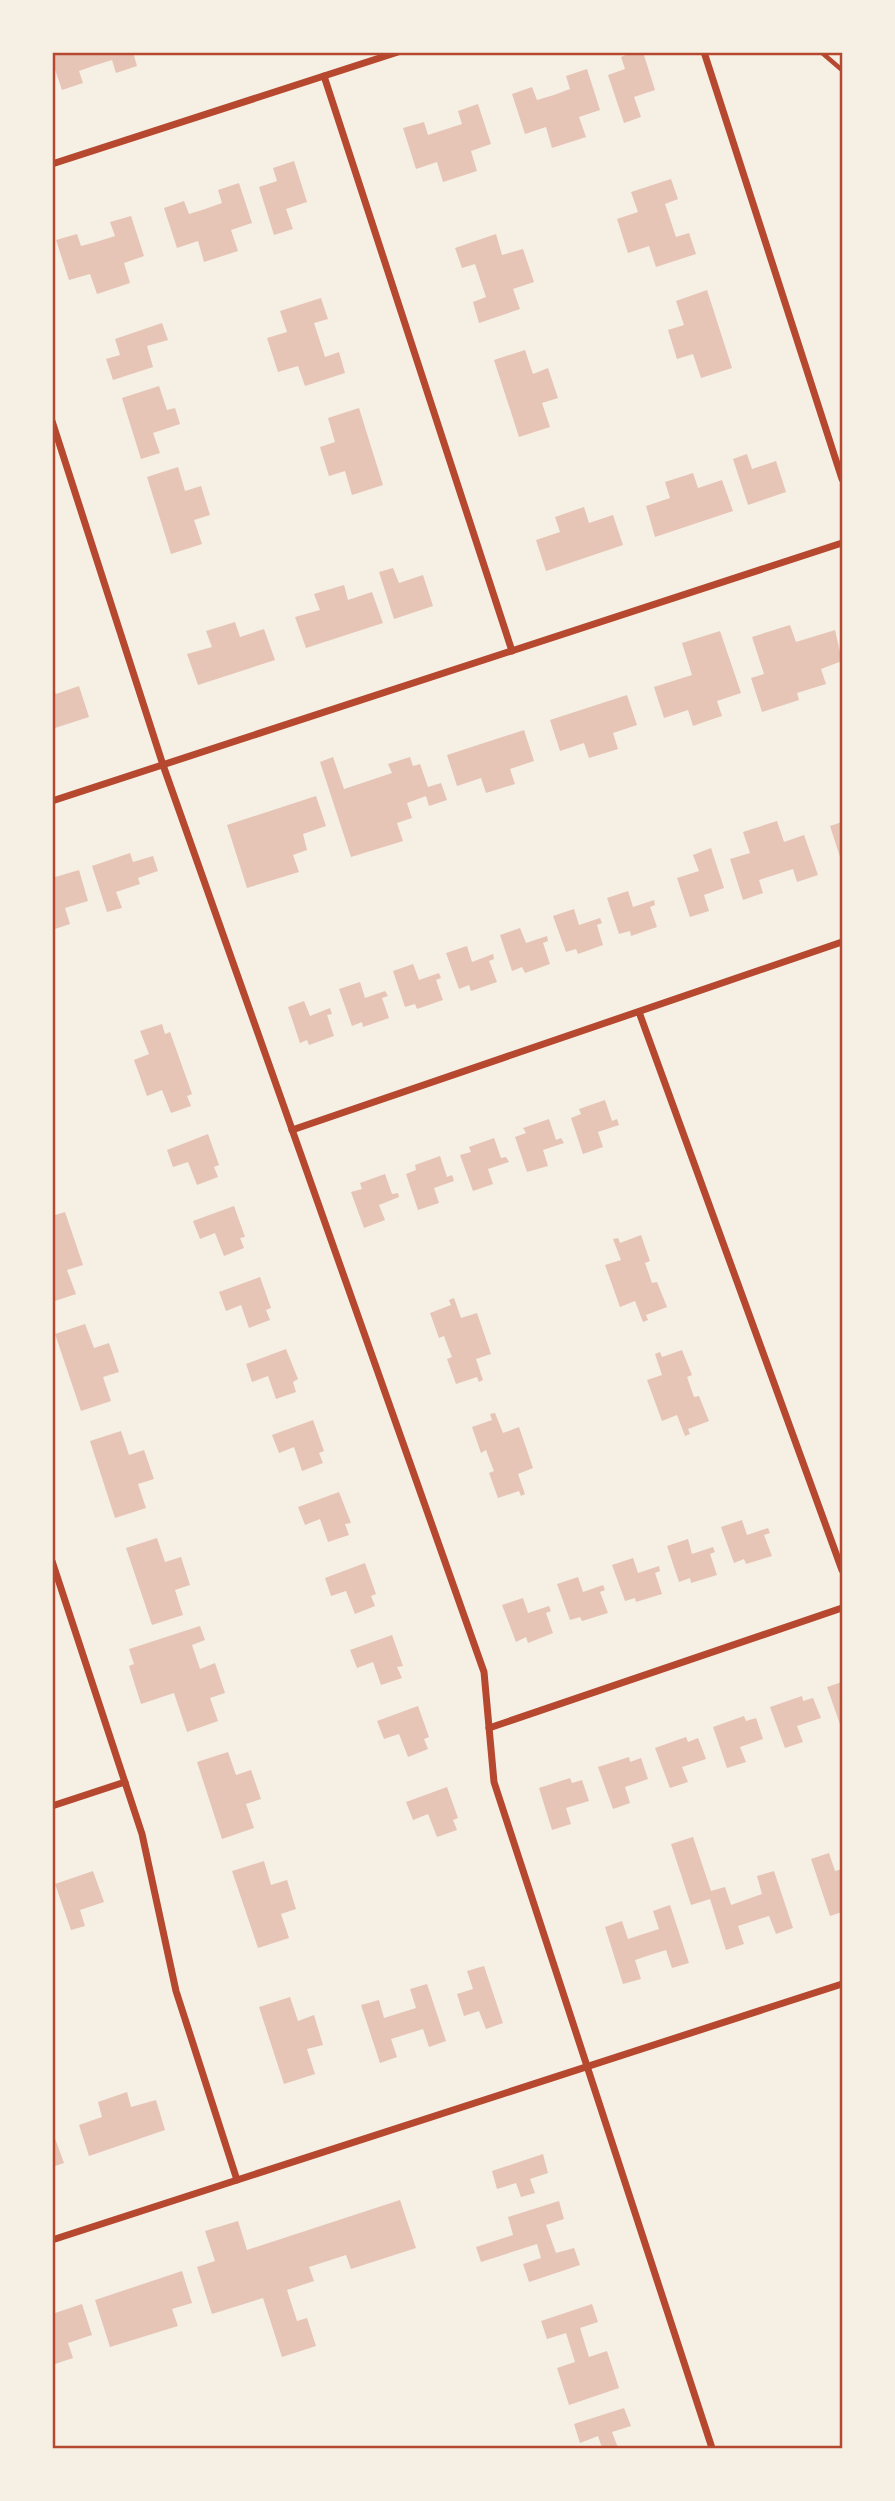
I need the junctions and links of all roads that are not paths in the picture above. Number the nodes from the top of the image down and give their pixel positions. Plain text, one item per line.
1 (398, 52) edge
2 (704, 52) edge
3 (324, 76) junction
4 (52, 164) edge
5 (52, 421) edge
6 (842, 479) edge
7 (842, 543) edge
8 (512, 651) junction
9 (163, 765) junction
10 (52, 801) edge
11 (842, 943) edge
12 (639, 1012) junction
13 (292, 1130) junction
14 (52, 1560) edge
15 (842, 1570) edge
16 (842, 1608) edge
17 (489, 1728) junction
18 (125, 1782) junction
19 (52, 1806) edge
20 (842, 1984) edge
21 (587, 2066) junction
22 (237, 2180) junction
23 (52, 2240) edge
24 (712, 2448) edge

1 - 3 street
2 - 6 street
3 - 4 street
3 - 8 street
5 - 9 street
7 - 8 street
8 - 9 street
9 - 10 street
9 - 13 street
11 - 12 street
12 - 13 street
12 - 15 street
13 - 17 street
14 - 18 street
16 - 17 street
17 - 21 street
18 - 19 street
18 - 22 street
20 - 21 street
21 - 22 street
21 - 24 street
22 - 23 street

